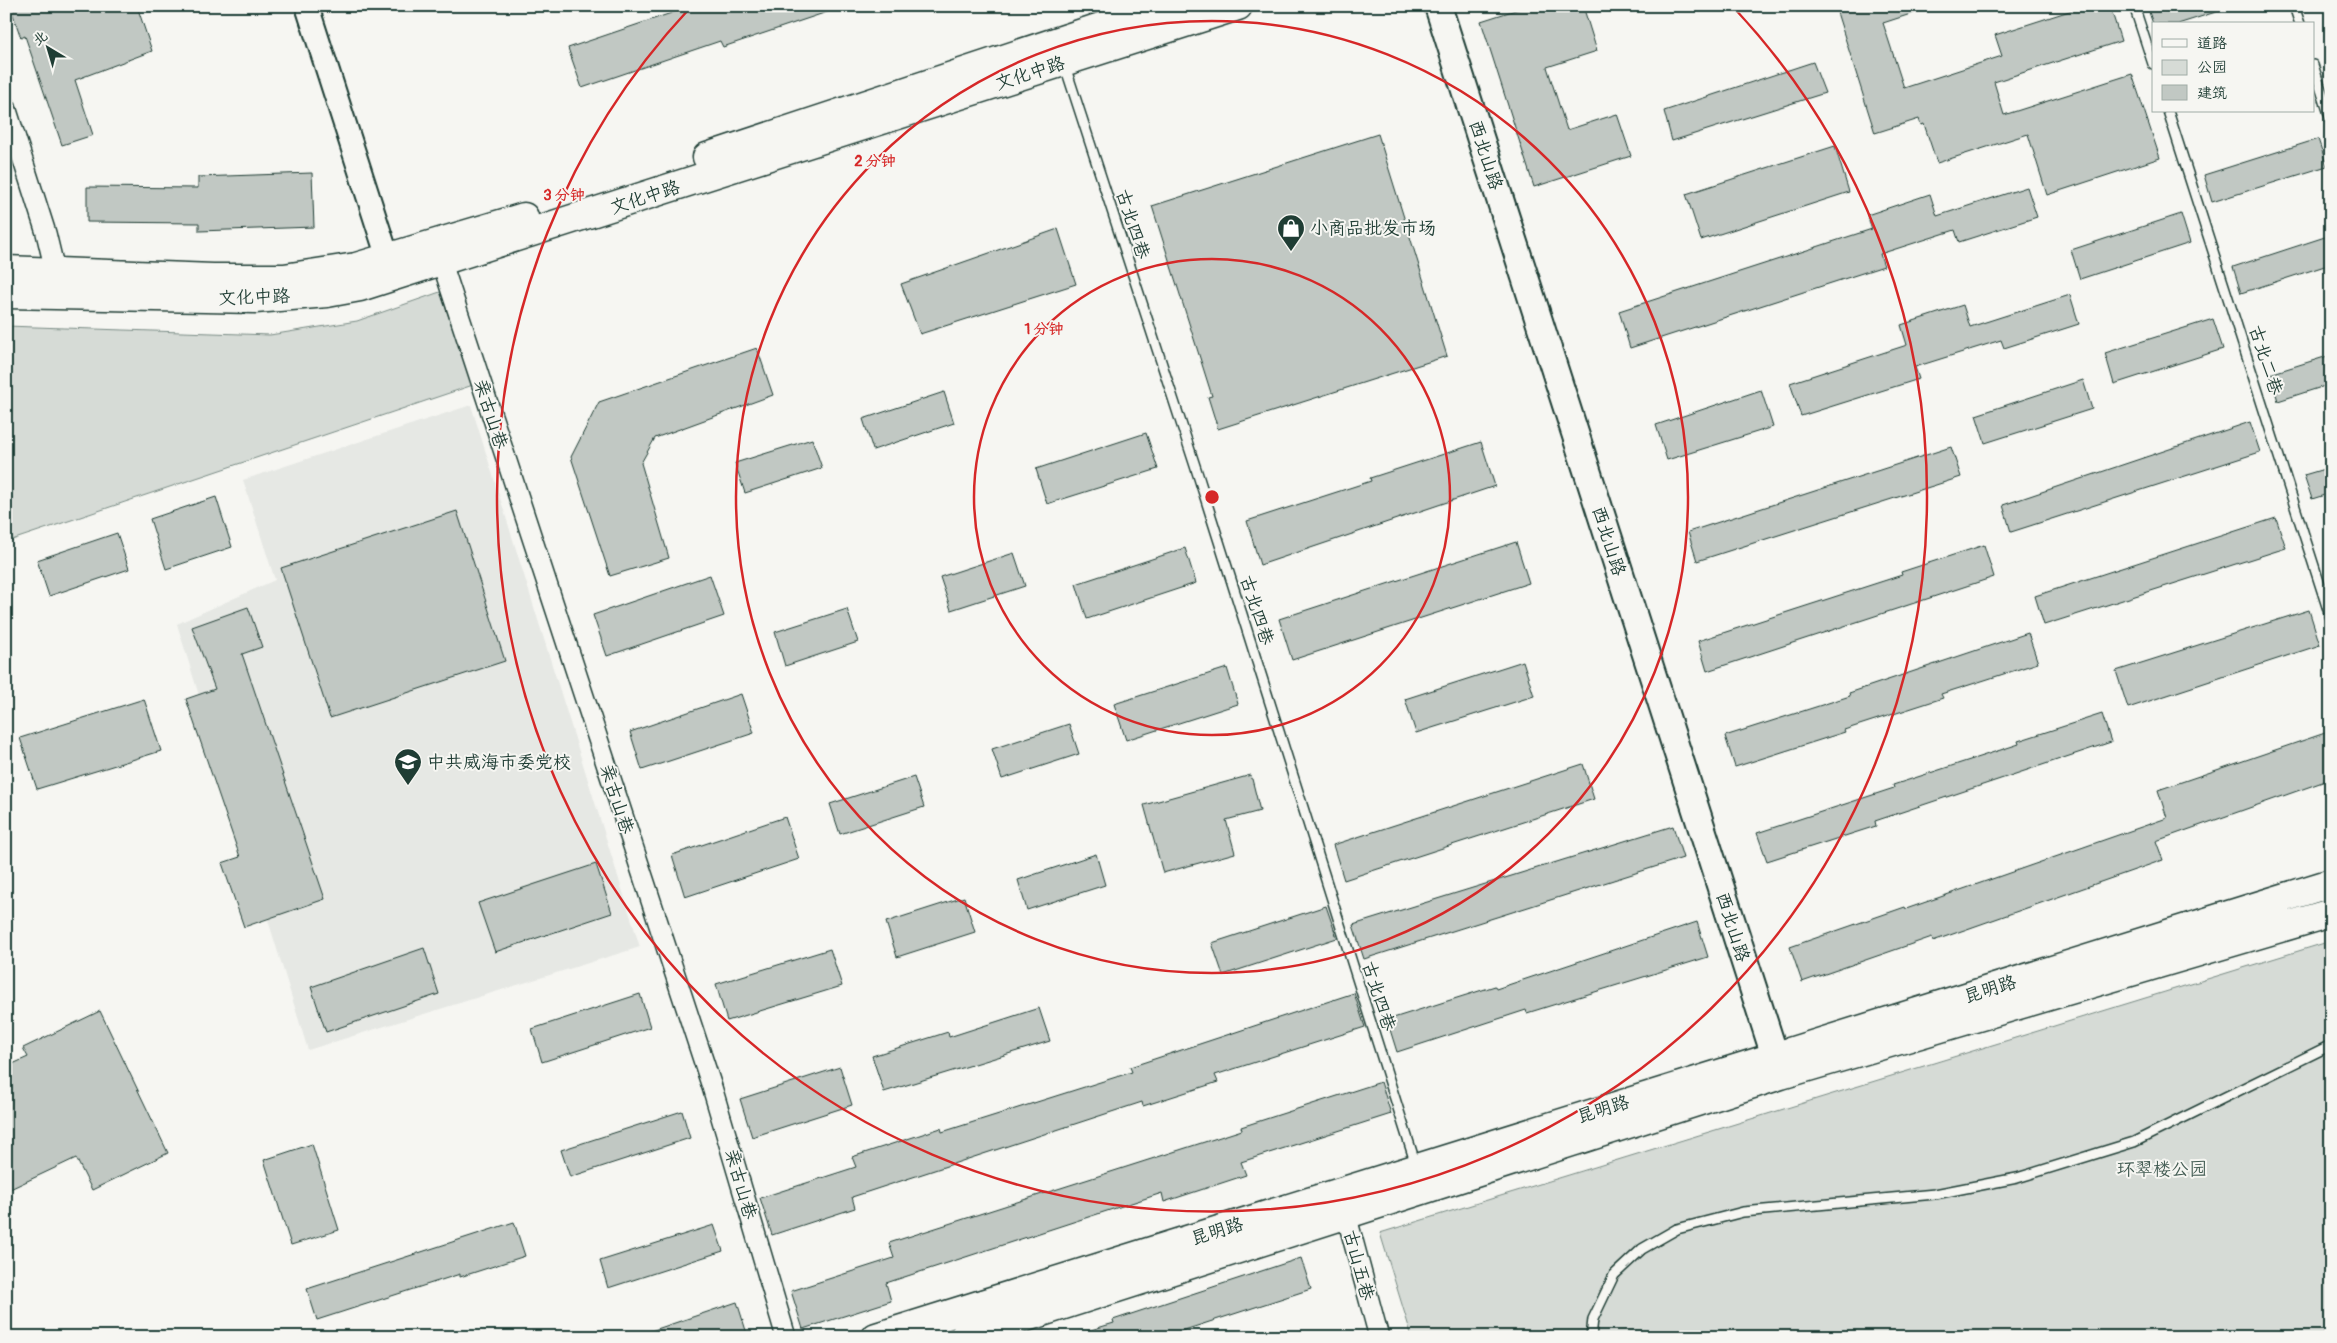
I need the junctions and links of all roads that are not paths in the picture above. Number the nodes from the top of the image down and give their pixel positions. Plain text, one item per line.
1 (307, 6) edge
2 (1164, 6) edge
3 (1238, 6) edge
4 (1438, 6) edge
5 (2134, 6) edge
6 (2294, 6) edge
7 (2299, 22) edge
8 (2152, 61) edge
9 (1064, 62) junction
10 (2314, 69) edge
11 (6, 107) edge
12 (2168, 112) edge
13 (2331, 120) edge
14 (442, 263) junction
15 (391, 267) junction
16 (6, 270) edge
17 (52, 283) junction
18 (6, 294) edge
19 (2331, 619) edge
20 (2331, 883) edge
21 (2331, 913) edge
22 (2331, 1045) edge
23 (1778, 1066) junction
24 (1417, 1168) junction
25 (1343, 1204) junction
26 (786, 1337) edge
27 (876, 1337) edge
28 (964, 1337) edge
29 (1378, 1337) edge
30 (1591, 1337) edge

1 - 15 street
2 - 15 main road
3 - 9 main road, 文化中路
4 - 23 main road, 西北山路
5 - 8 lane
6 - 7 lane
9 - 14 main road, 文化中路
9 - 24 lane, 古北四巷
10 - 13 lane
11 - 17 street
12 - 19 lane, 古北二巷
14 - 15 main road, 文化中路
14 - 26 street, 亲古山巷
15 - 17 main road, 文化中路
16 - 17 main road
17 - 18 main road, 文化中路
20 - 23 main road, 昆明路
21 - 23 main road, 昆明路
22 - 30 lane
23 - 24 main road, 昆明路
23 - 25 main road, 昆明路
24 - 25 main road, 昆明路
25 - 27 main road, 昆明路
25 - 28 main road, 昆明路
25 - 29 street, 古山五巷

